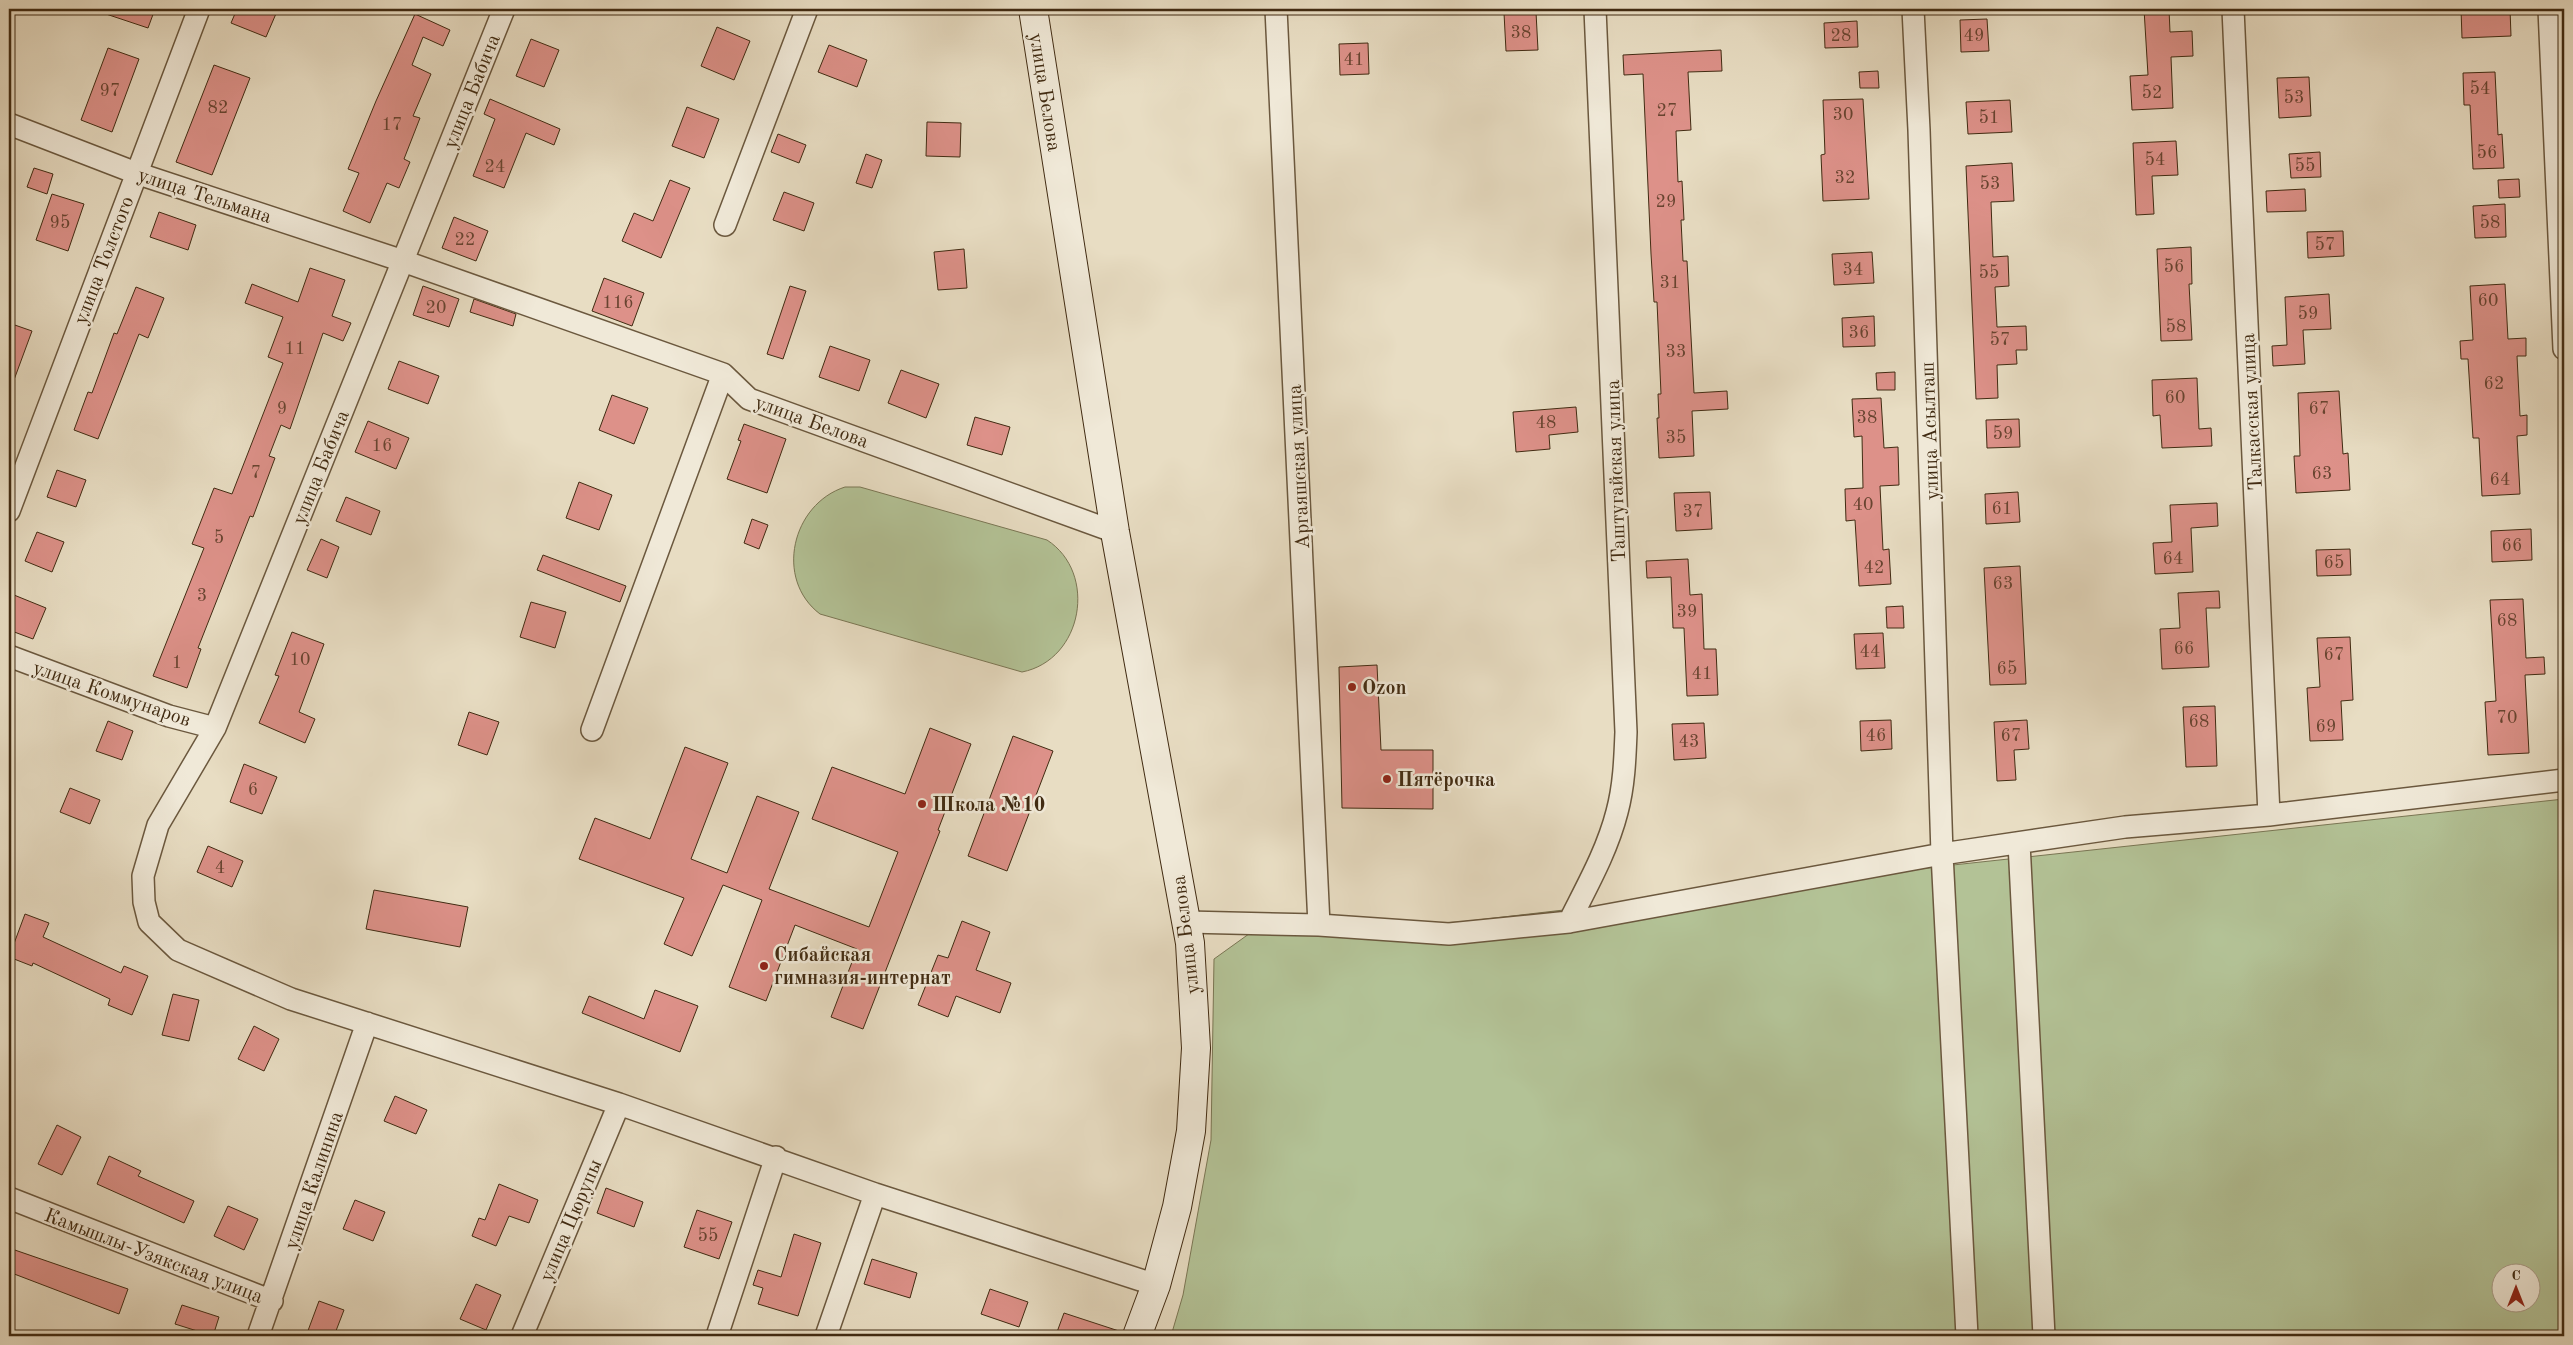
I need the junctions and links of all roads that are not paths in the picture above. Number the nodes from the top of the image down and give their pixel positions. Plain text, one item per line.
1 (199, 9) edge
2 (504, 9) edge
3 (808, 9) edge
4 (1033, 9) edge
5 (1276, 9) edge
6 (1595, 9) edge
7 (1913, 9) edge
8 (2233, 9) edge
9 (2549, 9) edge
10 (9, 124) edge
11 (136, 173) junction
12 (725, 225) dead end
13 (402, 261) junction
14 (2564, 349) edge
15 (723, 374) junction
16 (9, 511) edge
17 (1115, 532) junction
18 (9, 656) edge
19 (215, 728) junction
20 (592, 730) dead end
21 (2564, 780) edge
22 (2269, 815) junction
23 (2019, 843) junction
24 (1942, 854) junction
25 (1187, 922) junction
26 (1569, 922) junction
27 (1319, 925) junction
28 (367, 1023) junction
29 (619, 1104) junction
30 (776, 1158) junction
31 (875, 1194) junction
32 (9, 1198) edge
33 (1156, 1285) junction
34 (272, 1301) junction
35 (258, 1336) edge
36 (522, 1336) edge
37 (718, 1336) edge
38 (826, 1336) edge
39 (1137, 1336) edge
40 (1967, 1336) edge
41 (2044, 1336) edge

1 - 11 street, улица Толстого
2 - 13 street, улица Бабича
3 - 12 street
4 - 17 main road, улица Белова
5 - 27 street, Аргаяшская улица
6 - 26 street, Таштугайская улица
7 - 24 street, улица Асылташ
8 - 22 street, Талкасская улица
9 - 14 street
10 - 11 street, улица Тельмана
11 - 13 street, улица Тельмана
11 - 16 street, улица Толстого
13 - 15 street, улица Белова
13 - 19 street, улица Бабича
15 - 17 street, улица Белова
15 - 20 street
17 - 25 main road, улица Белова
18 - 19 street, улица Коммунаров
19 - 28 street, улица Бабича
21 - 22 street
22 - 23 street
23 - 24 street
23 - 41 street
24 - 26 street
24 - 40 street, улица Асылташ
25 - 27 street
25 - 33 main road, улица Белова
26 - 27 street
28 - 29 street
28 - 34 street, улица Калинина
29 - 30 street
29 - 36 street, улица Цюрупы
30 - 31 street
30 - 37 street
31 - 33 street
31 - 38 street
32 - 34 street, Камышлы-Узякская улица
33 - 39 main road, улица Белова
34 - 35 street, улица Калинина

